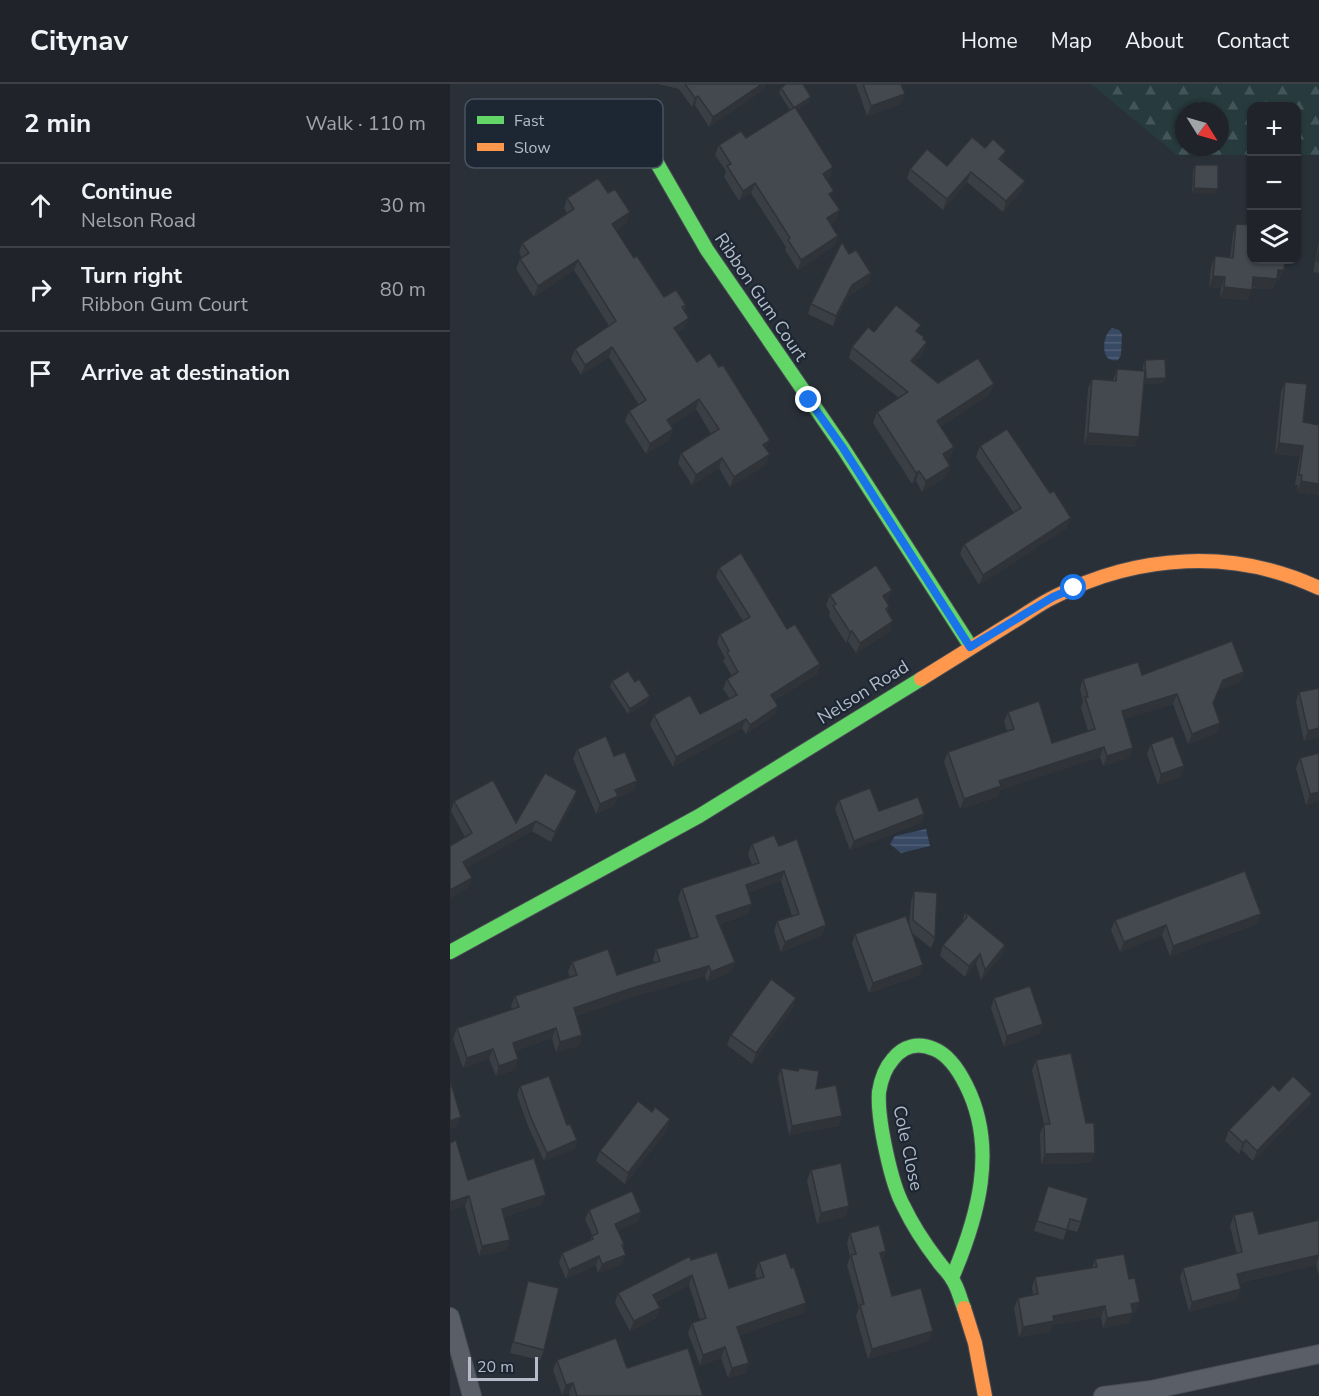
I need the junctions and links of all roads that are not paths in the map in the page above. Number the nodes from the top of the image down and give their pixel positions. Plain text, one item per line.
1 (660, 168) edge
2 (1319, 588) edge
3 (970, 647) junction
4 (450, 952) edge
5 (952, 1278) junction
6 (450, 1317) edge
7 (1319, 1354) edge
8 (472, 1396) edge
9 (985, 1396) edge
10 (1103, 1396) edge

1 - 3 street, Ribbon Gum Court
2 - 3 street, Nelson Road
3 - 4 street, Nelson Road
5 - 5 street, Cole Close
5 - 9 street, Cole Close
6 - 8 street
7 - 10 street

